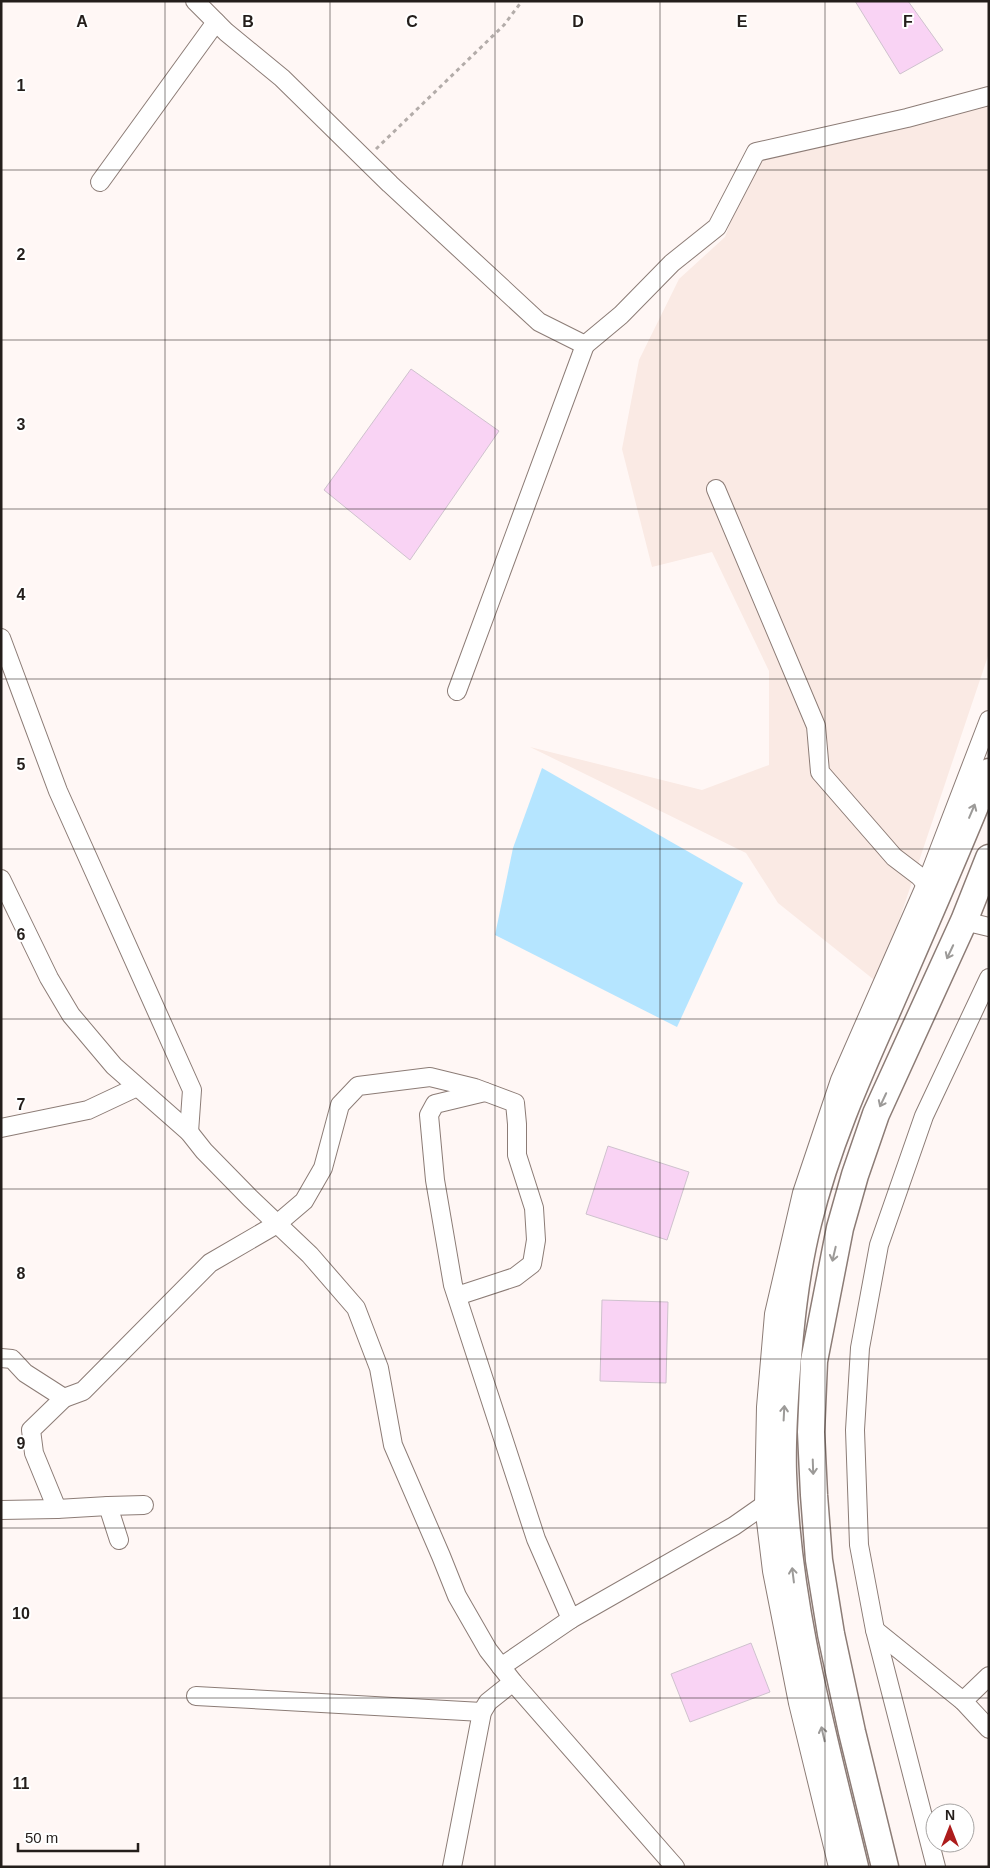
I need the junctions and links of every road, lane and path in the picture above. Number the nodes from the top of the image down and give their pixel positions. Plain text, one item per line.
1 (195, 1) edge
2 (522, 1) edge
3 (216, 22) junction
4 (989, 96) edge
5 (365, 160) junction
6 (100, 182) dead end
7 (585, 345) junction
8 (716, 489) dead end
9 (1, 638) edge
10 (457, 692) dead end
11 (989, 720) edge
12 (989, 772) edge
13 (989, 858) edge
14 (1, 879) edge
15 (926, 884) junction
16 (977, 924) edge
17 (989, 978) edge
18 (137, 1087) junction
19 (485, 1092) junction
20 (1, 1128) edge
21 (189, 1132) junction
22 (277, 1224) junction
23 (458, 1296) junction
24 (1, 1358) edge
25 (64, 1398) junction
26 (144, 1505) dead end
27 (764, 1505) junction
28 (108, 1506) junction
29 (57, 1509) junction
30 (1, 1510) edge
31 (119, 1540) dead end
32 (571, 1619) junction
33 (875, 1630) junction
34 (501, 1667) junction
35 (989, 1676) edge
36 (513, 1682) junction
37 (196, 1696) dead end
38 (963, 1701) junction
39 (482, 1712) junction
40 (989, 1729) edge
41 (452, 1867) edge
42 (675, 1867) edge
43 (838, 1867) edge
44 (855, 1867) edge
45 (885, 1867) edge
46 (936, 1867) edge

1 - 3 street
2 - 5 path
3 - 5 street
3 - 6 street
4 - 7 street
5 - 7 street
7 - 10 street
8 - 15 street
9 - 21 street
11 - 15 street
44 -> 12 highway
13 - 16 highway
14 - 18 street
15 - 27 street
16 -> 45 highway
17 - 33 street
18 - 20 street
18 - 21 street
19 - 22 street
19 - 23 street
19 - 23 street
21 - 22 street
22 - 25 street
22 - 34 street
23 - 32 street
24 - 25 street
25 - 29 street
26 - 28 street
27 - 32 street
27 - 43 street
28 - 29 street
28 - 31 street
29 - 30 street
32 - 34 street
33 - 38 street
33 - 46 street
34 - 36 street
35 - 38 street
36 - 39 street
36 - 42 street
37 - 39 street
38 - 40 street
39 - 41 street

